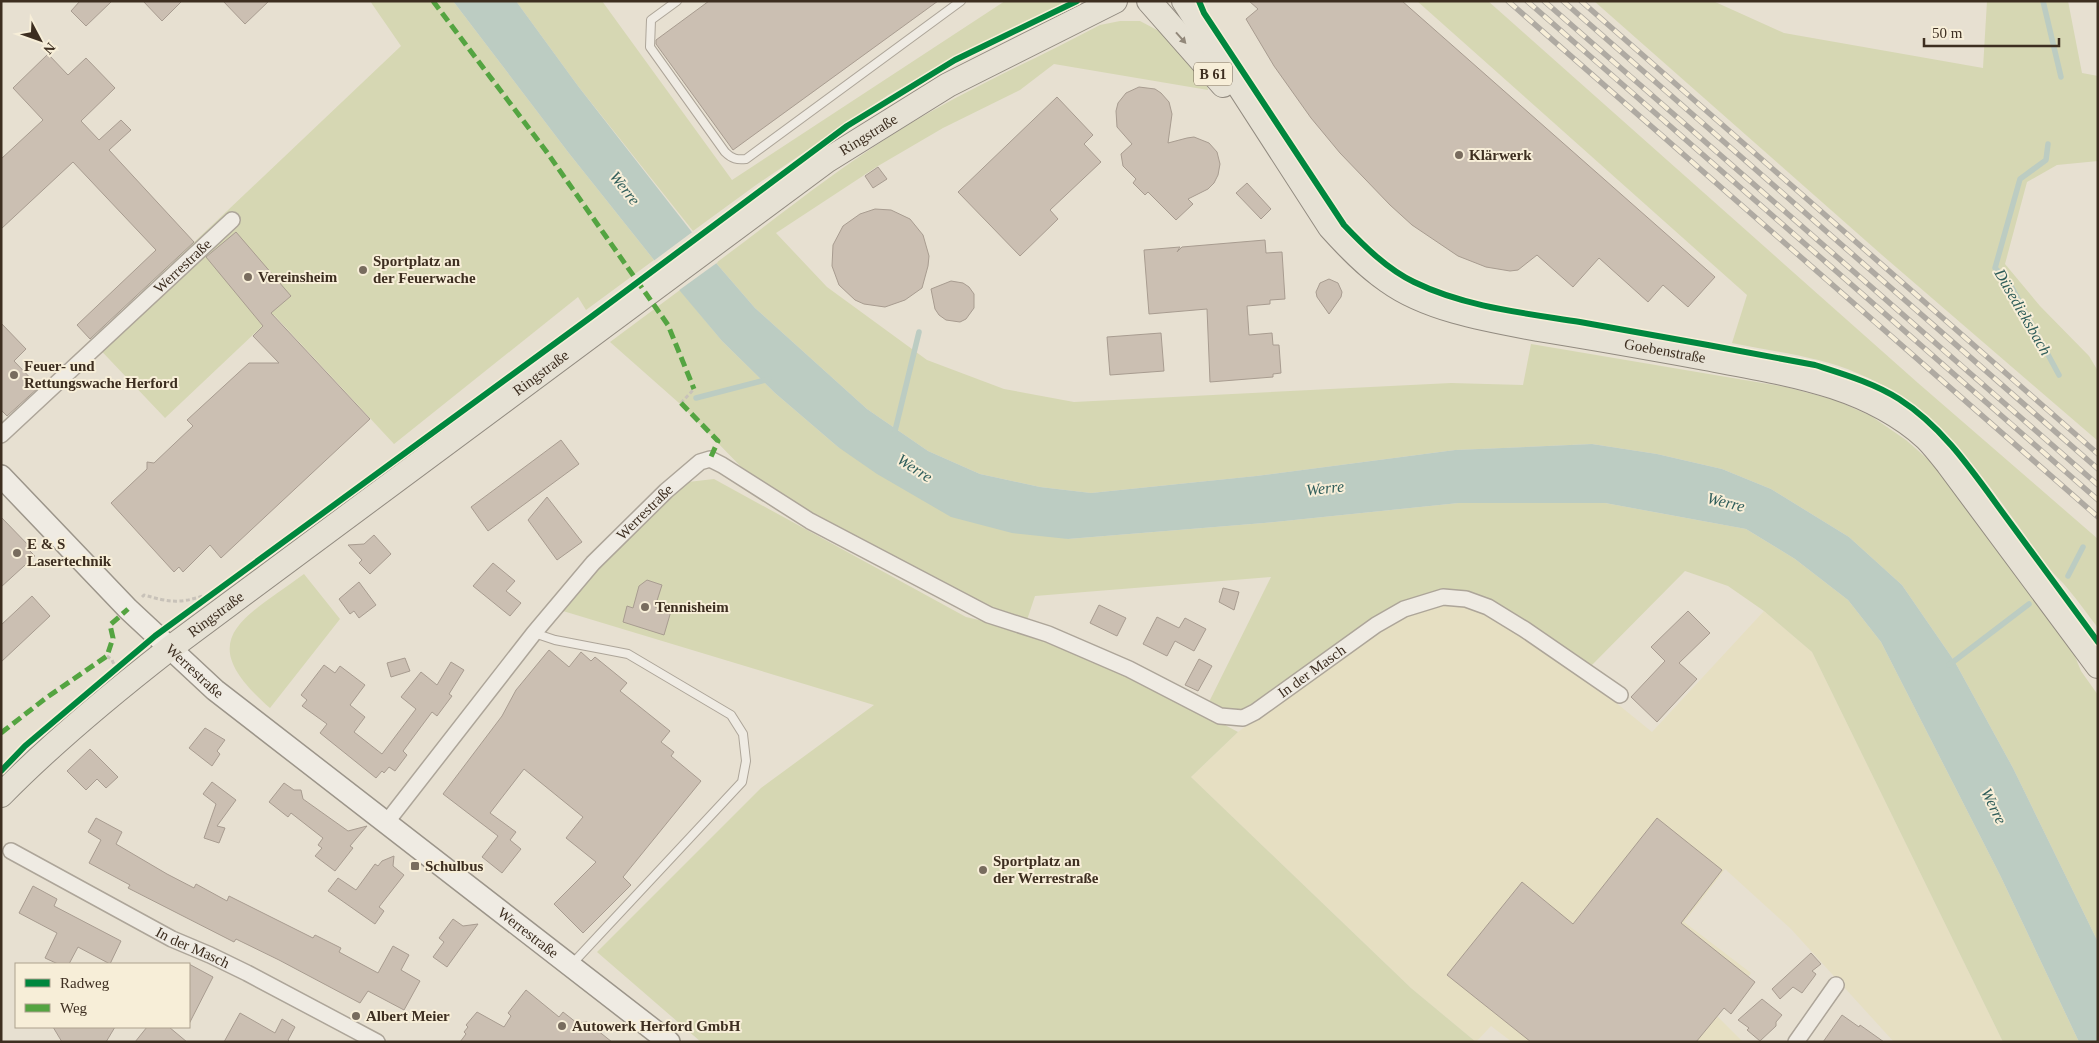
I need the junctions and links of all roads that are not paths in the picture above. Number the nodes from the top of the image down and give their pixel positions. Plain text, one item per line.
1 (677, 1) edge
2 (961, 1) edge
3 (1115, 1) edge
4 (1149, 1) edge
5 (1184, 1) edge
6 (1276, 147) junction
7 (232, 220) dead end
8 (1, 435) edge
9 (1, 476) edge
10 (989, 615) joint
11 (534, 633) junction
12 (169, 649) junction
13 (2098, 666) edge
14 (1620, 695) dead end
15 (1, 795) edge
16 (386, 822) junction
17 (11, 851) dead end
18 (570, 965) junction
19 (1836, 985) dead end
20 (663, 1040) edge
21 (377, 1042) edge
22 (1796, 1042) edge

1 - 2 lane
3 - 12 main road, Ringstraße
4 -> 6 main road, Goebenstraße / B 61
5 - 6 main road, Goebenstraße / B 61
6 - 13 main road, Goebenstraße / B 61
7 - 8 street, Werrestraße
9 - 12 main road, Werrestraße
10 - 11 street, Werrestraße
10 - 14 street, In der Masch
11 - 16 street, Werrestraße
11 - 18 lane
12 - 15 main road, Ringstraße
12 - 16 main road, Werrestraße
16 - 18 main road, Werrestraße
17 - 21 street, In der Masch
18 - 20 main road, Werrestraße
19 - 22 street

